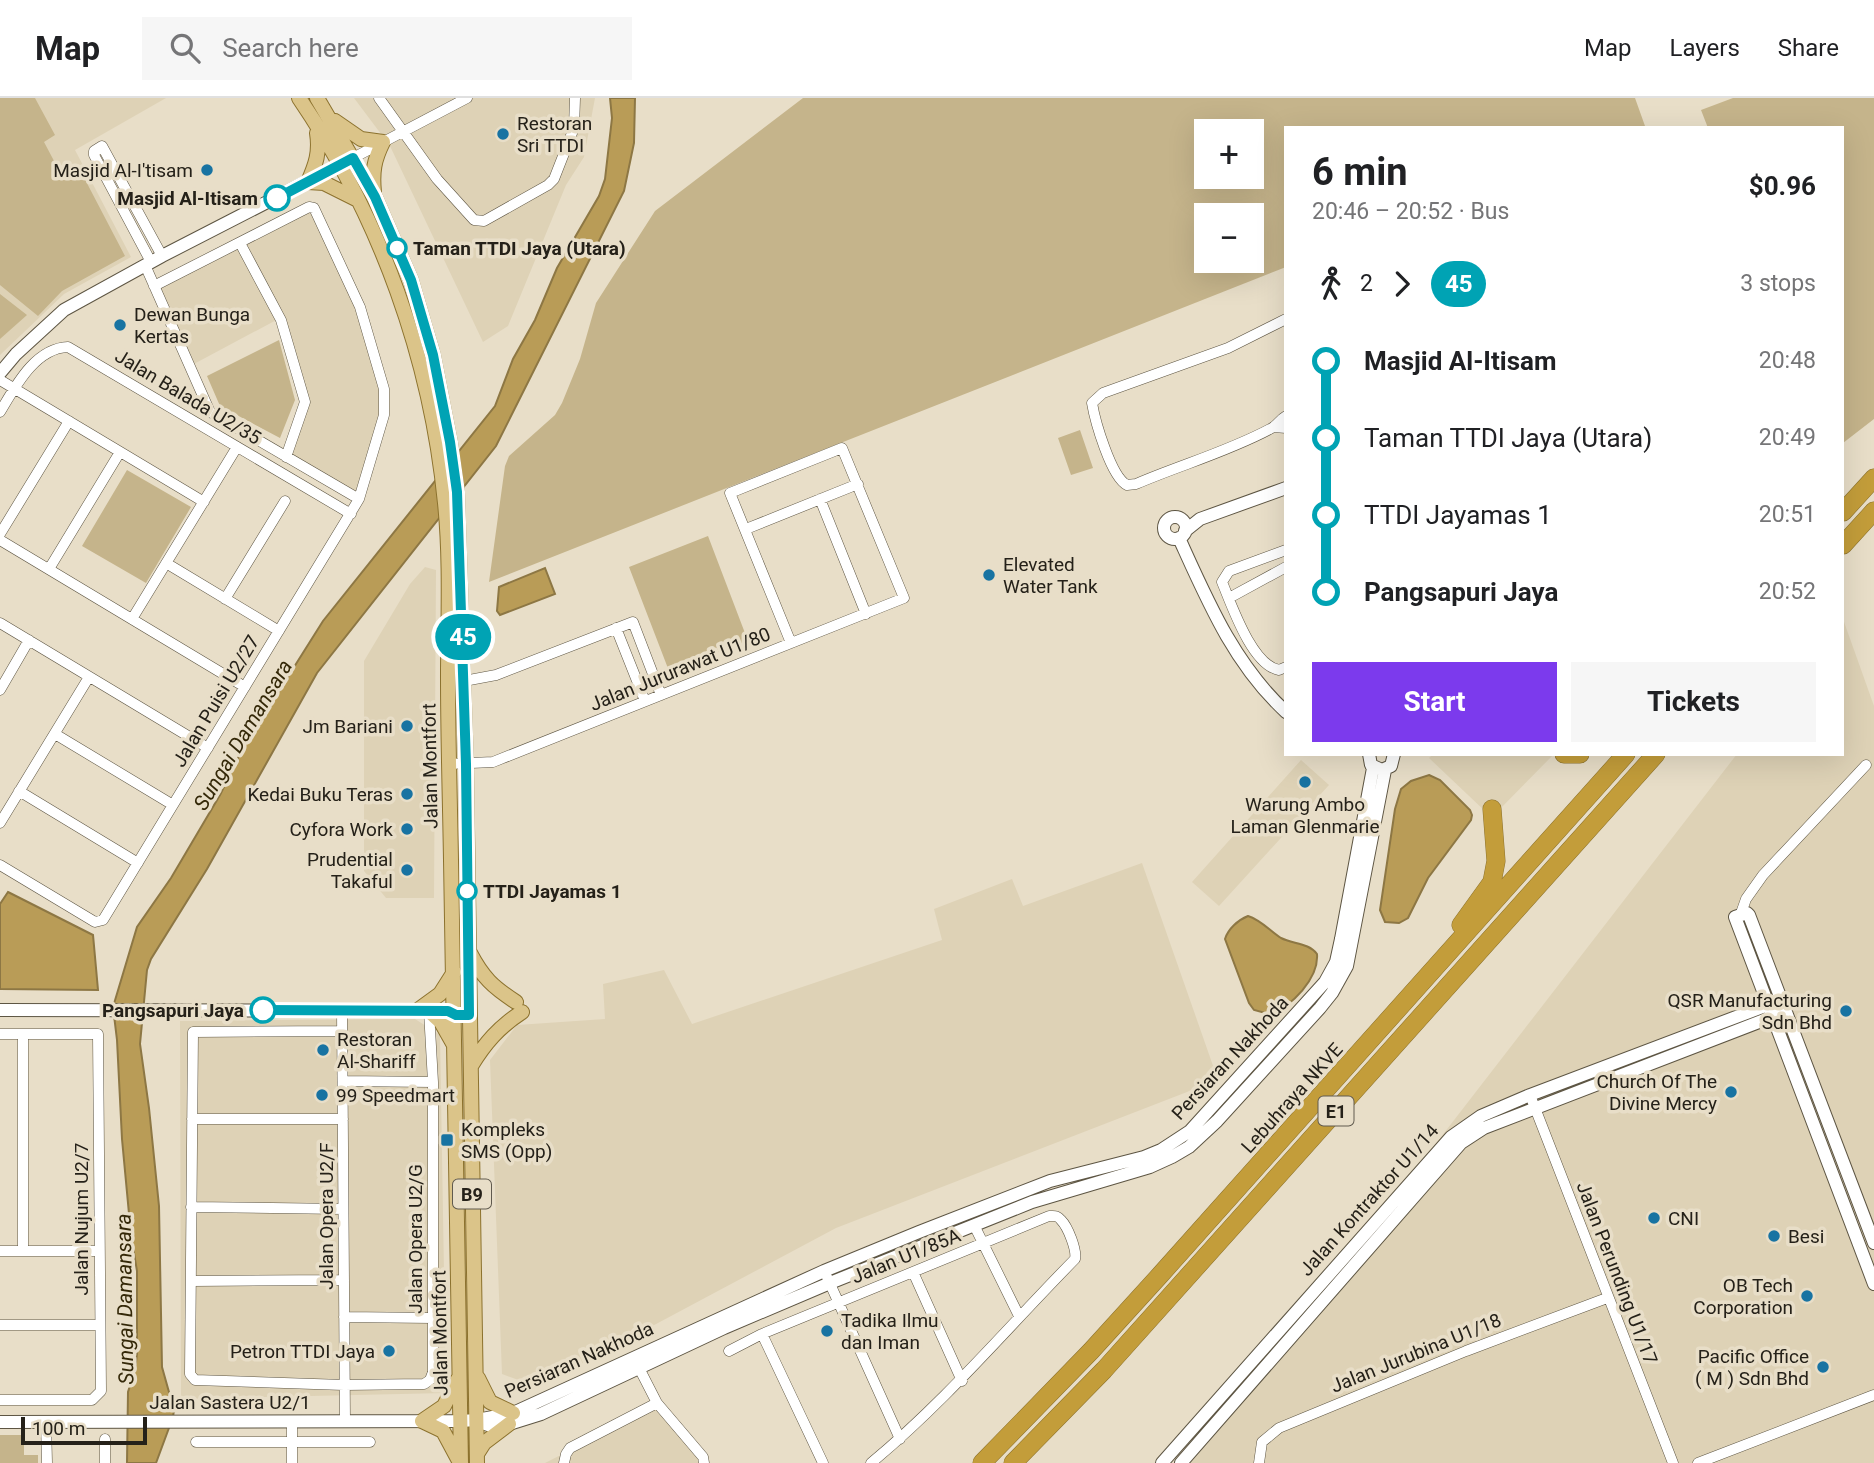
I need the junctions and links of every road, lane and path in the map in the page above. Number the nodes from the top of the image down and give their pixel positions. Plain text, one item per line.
1 (299, 98) edge
2 (317, 98) edge
3 (379, 98) edge
4 (467, 98) edge
5 (575, 98) edge
6 (322, 119) junction
7 (402, 132) junction
8 (383, 142) junction
9 (353, 158) junction
10 (339, 165) junction
11 (308, 182) junction
12 (375, 197) junction
13 (359, 200) junction
14 (240, 243) junction
15 (152, 261) junction
16 (154, 286) junction
17 (1284, 320) edge
18 (0, 373) edge
19 (0, 380) edge
20 (14, 388) junction
21 (0, 412) edge
22 (1284, 417) edge
23 (69, 421) junction
24 (1274, 427) junction
25 (1284, 428) edge
26 (237, 447) junction
27 (120, 452) junction
28 (286, 457) junction
29 (1874, 478) edge
30 (858, 484) junction
31 (1284, 489) edge
32 (359, 499) junction
33 (820, 499) junction
34 (285, 501) dead end
35 (204, 502) junction
36 (1844, 511) edge
37 (1874, 511) edge
38 (351, 514) junction
39 (746, 529) junction
40 (0, 534) edge
41 (0, 540) edge
42 (1844, 544) edge
43 (1284, 551) edge
44 (166, 563) junction
45 (1284, 568) edge
46 (49, 569) junction
47 (1229, 598) junction
48 (225, 599) junction
49 (866, 614) junction
50 (132, 619) junction
51 (0, 623) edge
52 (616, 628) junction
53 (279, 631) junction
54 (29, 640) junction
55 (791, 643) junction
56 (1284, 668) edge
57 (89, 677) junction
58 (464, 681) junction
59 (245, 687) junction
60 (0, 690) edge
61 (661, 695) junction
62 (645, 702) junction
63 (1284, 710) edge
64 (55, 734) junction
65 (208, 748) junction
66 (1394, 756) edge
67 (1624, 756) edge
68 (1654, 756) edge
69 (1372, 760) edge
70 (449, 764) junction
71 (466, 764) junction
72 (1866, 765) dead end
73 (19, 791) junction
74 (173, 805) junction
75 (1492, 810) dead end
76 (0, 823) edge
77 (138, 863) junction
78 (0, 865) edge
79 (1740, 916) junction
80 (468, 949) junction
81 (454, 972) junction
82 (1783, 1006) junction
83 (0, 1010) edge
84 (342, 1010) junction
85 (459, 1010) junction
86 (423, 1011) junction
87 (1770, 1011) junction
88 (342, 1031) junction
89 (0, 1034) edge
90 (23, 1034) junction
91 (456, 1049) junction
92 (470, 1068) junction
93 (343, 1080) junction
94 (433, 1082) junction
95 (1329, 1089) junction
96 (1533, 1102) junction
97 (192, 1119) junction
98 (343, 1119) junction
99 (191, 1207) junction
100 (343, 1209) junction
101 (974, 1225) junction
102 (983, 1243) junction
103 (1874, 1243) edge
104 (0, 1251) edge
105 (23, 1251) junction
106 (98, 1251) junction
107 (913, 1272) junction
108 (827, 1277) junction
109 (344, 1280) junction
110 (191, 1281) junction
111 (1874, 1284) edge
112 (1607, 1298) junction
113 (839, 1303) junction
114 (1018, 1316) junction
115 (344, 1317) junction
116 (433, 1318) junction
117 (0, 1325) edge
118 (99, 1325) junction
119 (762, 1334) junction
120 (729, 1351) dead end
121 (636, 1363) junction
122 (476, 1373) junction
123 (460, 1374) junction
124 (962, 1381) junction
125 (344, 1385) junction
126 (1874, 1395) edge
127 (0, 1400) edge
128 (657, 1403) junction
129 (511, 1418) junction
130 (477, 1420) junction
131 (292, 1421) junction
132 (345, 1421) junction
133 (422, 1421) junction
134 (460, 1421) junction
135 (0, 1422) edge
136 (46, 1422) junction
137 (105, 1439) dead end
138 (900, 1439) junction
139 (196, 1442) dead end
140 (292, 1442) junction
141 (370, 1442) dead end
142 (477, 1458) edge
143 (47, 1463) edge
144 (105, 1463) edge
145 (292, 1463) edge
146 (460, 1463) edge
147 (564, 1463) edge
148 (704, 1463) edge
149 (823, 1463) edge
150 (871, 1463) edge
151 (982, 1463) edge
152 (1013, 1463) edge
153 (1162, 1463) edge
154 (1181, 1463) edge
155 (1259, 1463) edge
156 (1672, 1463) edge
157 (1698, 1463) edge

1 - 6 main road, Jalan Montfort / B9
2 - 6 main road, Jalan Montfort / B9
3 - 7 street
4 - 7 street
5 - 7 street
6 - 8 main road
6 - 9 main road, Jalan Montfort / B9
6 - 10 main road, Jalan Montfort / B9
6 - 11 main road
7 - 8 street
8 - 9 street
8 - 12 main road
9 - 10 street
9 - 12 main road, Jalan Montfort / B9
10 - 11 street
10 - 13 main road, Jalan Montfort / B9
11 - 13 main road
11 - 15 street
12 - 58 main road, Jalan Montfort / B9
13 - 70 main road, Jalan Montfort / B9
14 - 16 street
14 - 28 street
14 - 32 street, Jalan Puisi U2/27
15 - 15 street
15 - 16 street
15 - 18 street
16 - 28 street
17 - 24 street
19 - 20 street
20 - 21 street, Jalan Balada U2/35
20 - 23 street
20 - 26 street, Jalan Balada U2/35
22 - 24 street
23 - 27 street
23 - 40 street
24 - 25 street
26 - 35 street
26 - 38 street, Jalan Balada U2/35
27 - 35 street
27 - 46 street
28 - 32 street
29 - 36 highway
30 - 33 street
30 - 39 street
30 - 49 street, Jalan Jururawat U1/80
31 - 63 street
32 - 38 street, Jalan Puisi U2/27
33 - 39 street
33 - 49 street
34 - 48 street
35 - 44 street
37 - 42 highway
38 - 53 street, Jalan Puisi U2/27
39 - 55 street
41 - 46 street
43 - 47 street
44 - 48 street
44 - 50 street
45 - 47 street
46 - 50 street
47 - 56 street
48 - 53 street
49 - 55 street, Jalan Jururawat U1/80
50 - 59 street
51 - 54 street
52 - 58 street
52 - 61 street
52 - 62 street
53 - 59 street, Jalan Puisi U2/27
54 - 57 street
54 - 60 street
55 - 61 street, Jalan Jururawat U1/80
57 - 64 street
57 - 65 street
58 - 71 main road, Jalan Montfort / B9
59 - 65 street, Jalan Puisi U2/27
61 - 62 street, Jalan Jururawat U1/80
62 - 71 street, Jalan Jururawat U1/80
64 - 73 street
64 - 74 street
65 - 74 street, Jalan Puisi U2/27
66 - 69 street
67 - 95 highway, Lebuhraya NKVE / E1
68 - 152 highway, E1
69 - 101 street, Persiaran Nakhoda
69 - 108 street, Persiaran Nakhoda
70 - 71 street, Jalan Jururawat U1/80
70 - 81 main road, Jalan Montfort / B9
71 - 80 main road, Jalan Montfort / B9
72 - 79 street
73 - 76 street
73 - 77 street
74 - 77 street, Jalan Puisi U2/27
75 - 95 highway
77 - 78 street, Jalan Puisi U2/27
79 - 82 street
79 - 87 street
80 - 85 main road, Jalan Montfort / B9
80 - 92 main road
81 - 85 main road, Jalan Montfort / B9
81 - 86 main road
82 - 87 street, Jalan Kontraktor U1/14
82 - 103 street
83 - 84 street
84 - 86 street
84 - 88 street, Jalan Opera U2/F
85 - 86 street
85 - 91 main road, Jalan Montfort / B9
85 - 92 main road, Jalan Montfort / B9
86 - 91 main road
86 - 94 street, Jalan Opera U2/G
87 - 96 street, Jalan Kontraktor U1/14
87 - 111 street
88 - 93 street, Jalan Opera U2/F
88 - 97 street
89 - 90 street
90 - 105 street
90 - 106 street, Jalan Nujum U2/7
91 - 123 main road, Jalan Montfort / B9
92 - 122 main road, Jalan Montfort / B9
93 - 94 street
93 - 98 street, Jalan Opera U2/F
94 - 116 street, Jalan Opera U2/G
95 - 151 highway, Lebuhraya NKVE / E1
96 - 112 street, Jalan Perunding U1/17
96 - 153 street, Jalan Kontraktor U1/14
96 - 154 street, Jalan Kontraktor U1/14
97 - 98 street
97 - 99 street
98 - 100 street, Jalan Opera U2/F
99 - 100 street
99 - 110 street
100 - 109 street, Jalan Opera U2/F
101 - 102 street
101 - 108 street, Persiaran Nakhoda
102 - 107 street, Jalan U1/85A
102 - 114 street
102 - 114 street, Jalan U1/85A
104 - 105 street
105 - 106 street
106 - 118 street, Jalan Nujum U2/7
107 - 113 street, Jalan U1/85A
107 - 124 street
108 - 113 street
108 - 121 street, Persiaran Nakhoda
109 - 110 street
109 - 115 street, Jalan Opera U2/F
110 - 125 street
112 - 155 street, Jalan Jurubina U1/18
112 - 156 street, Jalan Perunding U1/17
113 - 119 street, Jalan U1/85A
113 - 138 street
114 - 124 street
115 - 116 street
115 - 125 street, Jalan Opera U2/F
116 - 125 street, Jalan Opera U2/G
117 - 118 street
118 - 127 street, Jalan Nujum U2/7
119 - 120 street, Jalan U1/85A
119 - 149 street
121 - 128 street
121 - 129 street, Persiaran Nakhoda
122 - 129 main road
122 - 130 main road, Jalan Montfort / B9
123 - 133 main road
123 - 134 main road, Jalan Montfort / B9
124 - 138 street
125 - 132 street, Jalan Opera U2/F
126 - 157 street
128 - 147 street
128 - 148 street
129 - 130 street, Persiaran Nakhoda
129 - 142 main road
130 - 134 street, Persiaran Nakhoda
130 - 142 main road, Jalan Montfort / B9
131 - 132 street, Jalan Sastera U2/1
131 - 136 street, Jalan Sastera U2/1
131 - 140 street
132 - 133 street, Jalan Sastera U2/1
133 - 134 street, Jalan Sastera U2/1
133 - 146 main road
134 - 146 main road, Jalan Montfort / B9
135 - 136 street, Jalan Sastera U2/1
136 - 143 street
137 - 144 street
138 - 150 street
139 - 140 street
140 - 141 street
140 - 145 street

